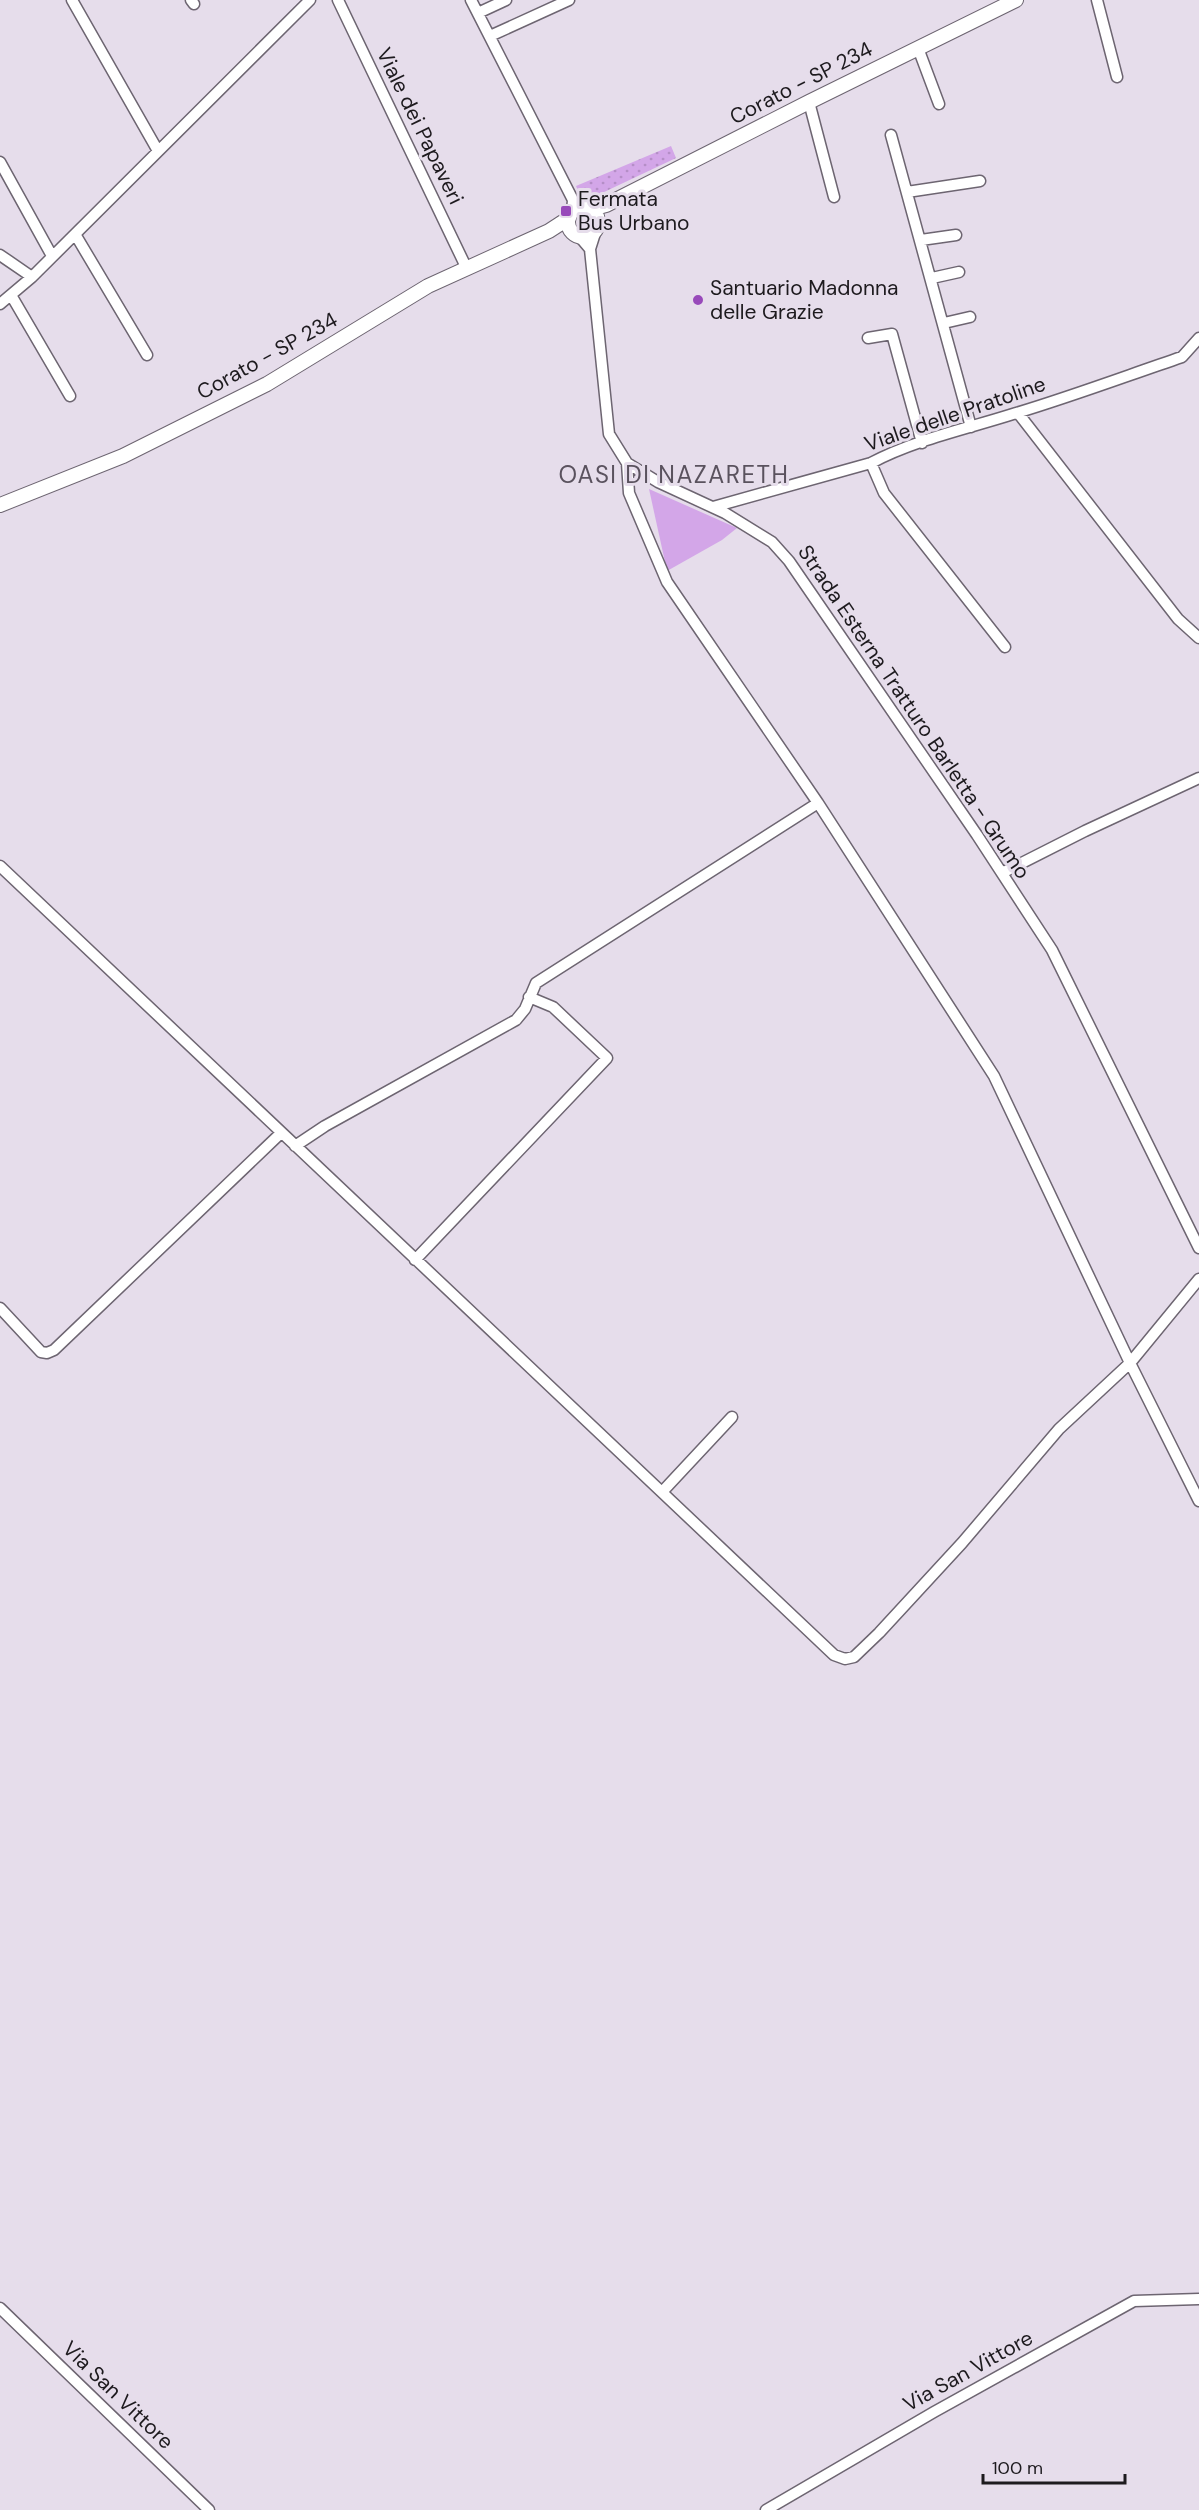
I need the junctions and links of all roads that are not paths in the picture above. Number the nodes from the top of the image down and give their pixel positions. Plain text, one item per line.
1 (72, 0) edge
2 (310, 0) edge
3 (338, 0) edge
4 (471, 0) edge
5 (506, 0) edge
6 (569, 0) edge
7 (1016, 0) edge
8 (1097, 0) edge
9 (478, 13) junction
10 (490, 36) junction
11 (918, 48) junction
12 (1117, 77) dead end
13 (809, 102) junction
14 (939, 104) dead end
15 (891, 135) dead end
16 (158, 151) junction
17 (0, 162) edge
18 (980, 181) dead end
19 (908, 192) junction
20 (834, 197) dead end
21 (581, 218) junction
22 (75, 234) junction
23 (956, 235) dead end
24 (921, 240) junction
25 (590, 249) junction
26 (0, 255) edge
27 (52, 256) junction
28 (467, 268) junction
29 (959, 272) dead end
30 (32, 277) junction
31 (932, 278) junction
32 (11, 295) junction
33 (0, 304) edge
34 (970, 317) dead end
35 (944, 323) junction
36 (868, 338) dead end
37 (1199, 338) edge
38 (147, 356) dead end
39 (70, 396) dead end
40 (1018, 413) junction
41 (971, 427) junction
42 (922, 443) junction
43 (627, 463) junction
44 (871, 463) junction
45 (0, 505) edge
46 (713, 507) junction
47 (1199, 638) edge
48 (1005, 647) dead end
49 (1199, 778) edge
50 (818, 803) junction
51 (0, 866) edge
52 (1002, 873) junction
53 (529, 997) junction
54 (281, 1133) junction
55 (294, 1146) junction
56 (1199, 1248) edge
57 (415, 1260) junction
58 (1199, 1279) edge
59 (0, 1308) edge
60 (1130, 1363) junction
61 (732, 1417) dead end
62 (662, 1492) junction
63 (1199, 1501) edge
64 (1199, 2299) edge
65 (0, 2308) edge
66 (209, 2510) edge
67 (766, 2510) edge

1 - 16 street
2 - 16 street
3 - 28 street, Viale dei Papaveri
4 - 9 street
5 - 9 street
6 - 10 street
7 - 11 main road, Corato - SP 234
8 - 12 street
9 - 10 street
10 - 21 street
11 - 13 main road, Corato - SP 234
11 - 14 street
13 - 20 street
13 - 21 main road, Corato - SP 234
15 - 19 street
16 - 22 street
17 - 27 street
18 - 19 street
19 - 24 street
21 - 25 street
21 - 25 street, Strada Esterna Tratturo Barletta - Grumo
21 - 28 main road, Corato - SP 234
22 - 27 street
22 - 38 street
23 - 24 street
24 - 31 street
25 - 43 street, Strada Esterna Tratturo Barletta - Grumo
26 - 30 street
27 - 30 street
28 - 45 main road, Corato - SP 234
29 - 31 street
30 - 32 street
31 - 35 street
32 - 33 street
32 - 39 street
34 - 35 street
35 - 41 street
36 - 42 street
37 - 40 street, Viale delle Pratoline
40 - 41 street, Viale delle Pratoline
40 - 47 street
41 - 42 street, Viale delle Pratoline
42 - 44 street, Viale delle Pratoline
43 - 46 street, Strada Esterna Tratturo Barletta - Grumo
43 - 50 street
44 - 46 street, Viale delle Pratoline
44 - 48 street
46 - 52 street, Strada Esterna Tratturo Barletta - Grumo
49 - 52 street
50 - 53 street
50 - 60 street
51 - 54 street
52 - 56 street, Strada Esterna Tratturo Barletta - Grumo
53 - 55 street
53 - 57 street
54 - 55 street
54 - 59 street
55 - 57 street
57 - 62 street
58 - 60 street
60 - 62 street
60 - 63 street
61 - 62 street
64 - 67 street, Via San Vittore
65 - 66 street, Via San Vittore

